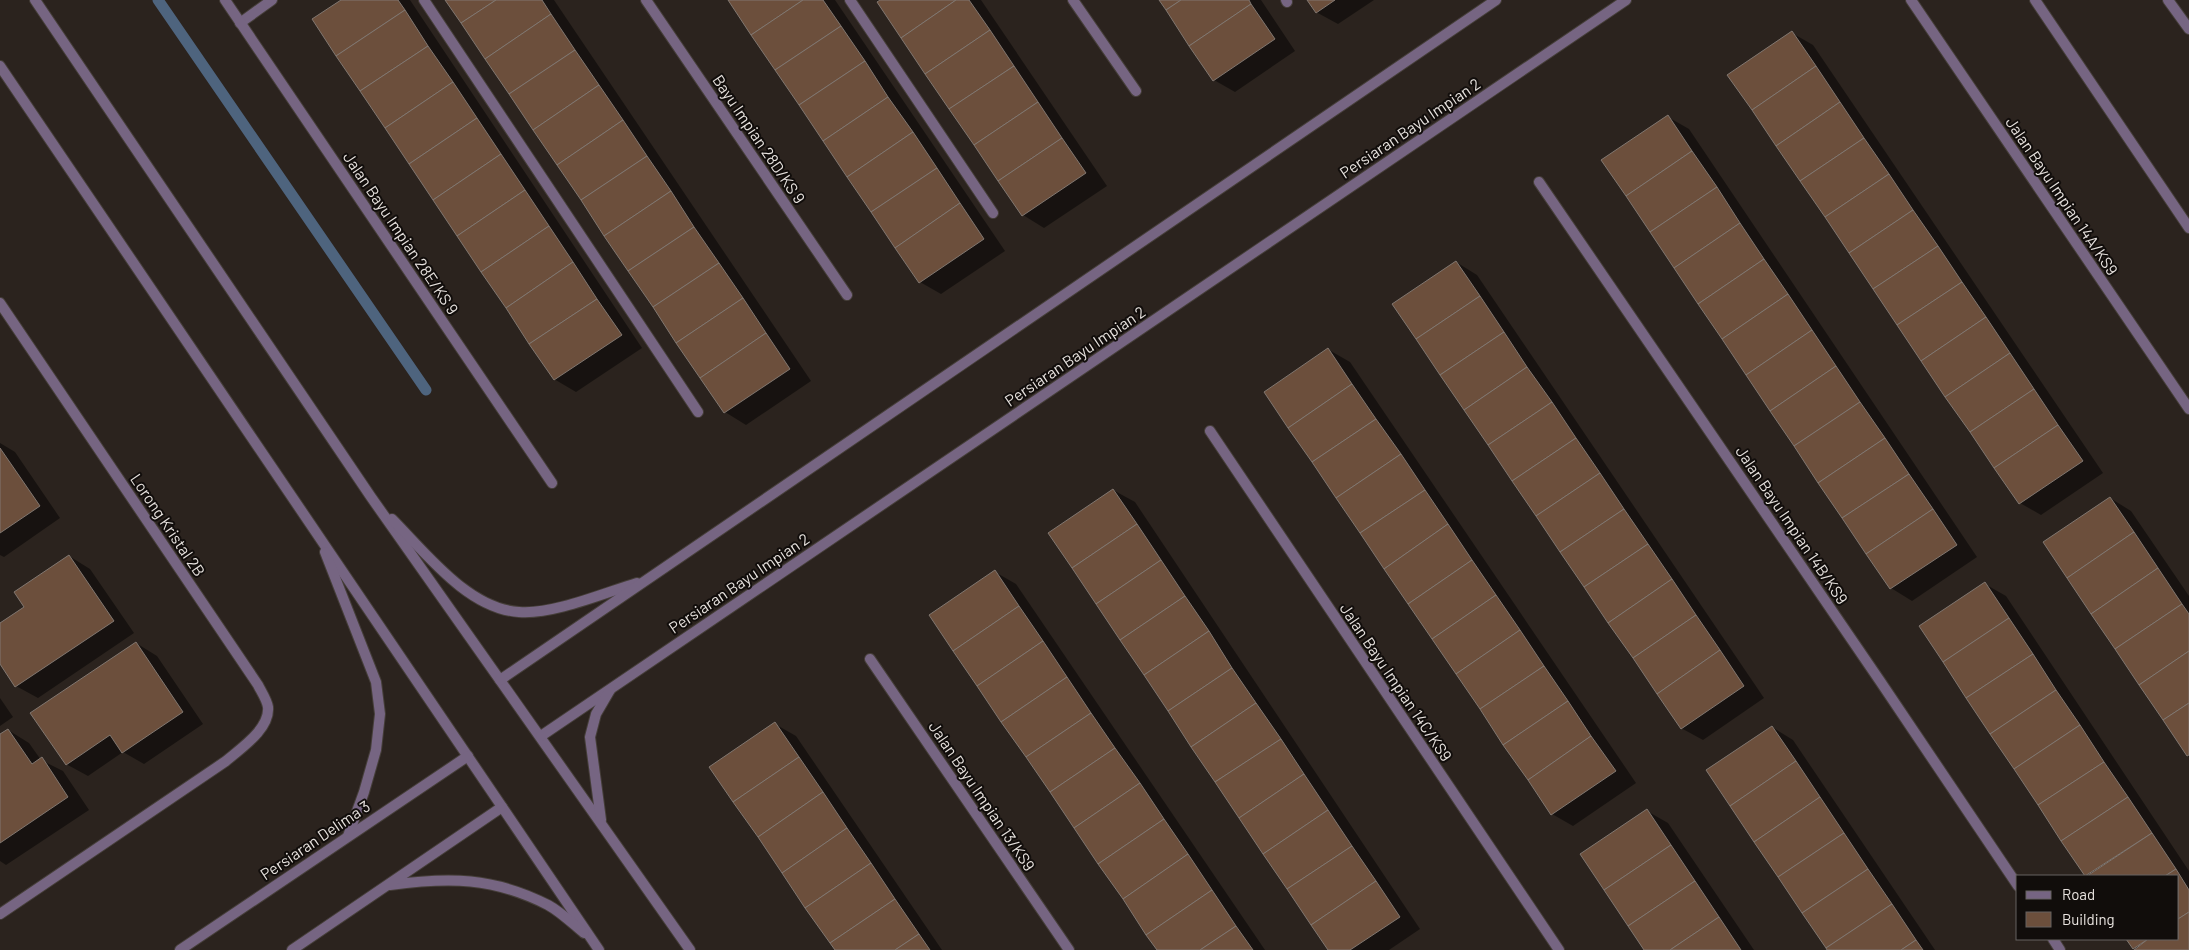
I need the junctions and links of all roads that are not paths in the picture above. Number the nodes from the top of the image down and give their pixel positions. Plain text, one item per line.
1 (35, 0) edge
2 (225, 0) edge
3 (272, 0) edge
4 (424, 0) edge
5 (646, 0) edge
6 (850, 0) edge
7 (1073, 0) edge
8 (1496, 0) edge
9 (1626, 0) edge
10 (1911, 0) edge
11 (2035, 0) edge
12 (2168, 0) edge
13 (240, 23) junction
14 (2189, 29) edge
15 (0, 66) edge
16 (1136, 91) dead end
17 (1539, 182) dead end
18 (992, 213) dead end
19 (2189, 228) edge
20 (847, 295) dead end
21 (0, 303) edge
22 (2189, 409) edge
23 (698, 412) dead end
24 (1210, 431) dead end
25 (552, 483) dead end
26 (370, 497) junction
27 (318, 534) junction
28 (646, 580) junction
29 (870, 659) dead end
30 (500, 680) junction
31 (612, 688) junction
32 (541, 736) junction
33 (468, 756) junction
34 (502, 807) junction
35 (602, 822) junction
36 (348, 836) junction
37 (2016, 883) edge
38 (387, 886) junction
39 (0, 914) edge
40 (592, 938) junction
41 (180, 950) edge
42 (292, 950) edge
43 (599, 950) edge
44 (690, 950) edge
45 (1069, 950) edge
46 (1559, 950) edge

1 - 26 street
2 - 13 street, Jalan Bayu Impian 28E/KS 9
3 - 13 street
4 - 23 street
5 - 20 street, Bayu Impian 28D/KS 9
6 - 18 street
7 - 16 street
8 - 28 street
9 - 31 street, Persiaran Bayu Impian 2
10 - 22 street, Jalan Bayu Impian 14A/KS9
11 - 19 street
12 - 14 street
13 - 25 street, Jalan Bayu Impian 28E/KS 9
15 - 27 street
17 - 37 street, Jalan Bayu Impian 14B/KS9
21 - 39 street, Lorong Kristal 2B
24 - 46 street, Jalan Bayu Impian 14C/KS9
26 - 28 street
26 - 30 street
27 - 33 street
27 - 36 street
28 - 30 street
29 - 45 street, Jalan Bayu Impian 13/KS9
30 - 32 street
31 - 32 street, Persiaran Bayu Impian 2
31 - 35 street
32 - 35 street
33 - 34 street
33 - 36 street, Persiaran Delima 3
34 - 38 street
34 - 40 street
35 - 44 street
36 - 41 street, Persiaran Delima 3
38 - 40 street
38 - 42 street
40 - 43 street

